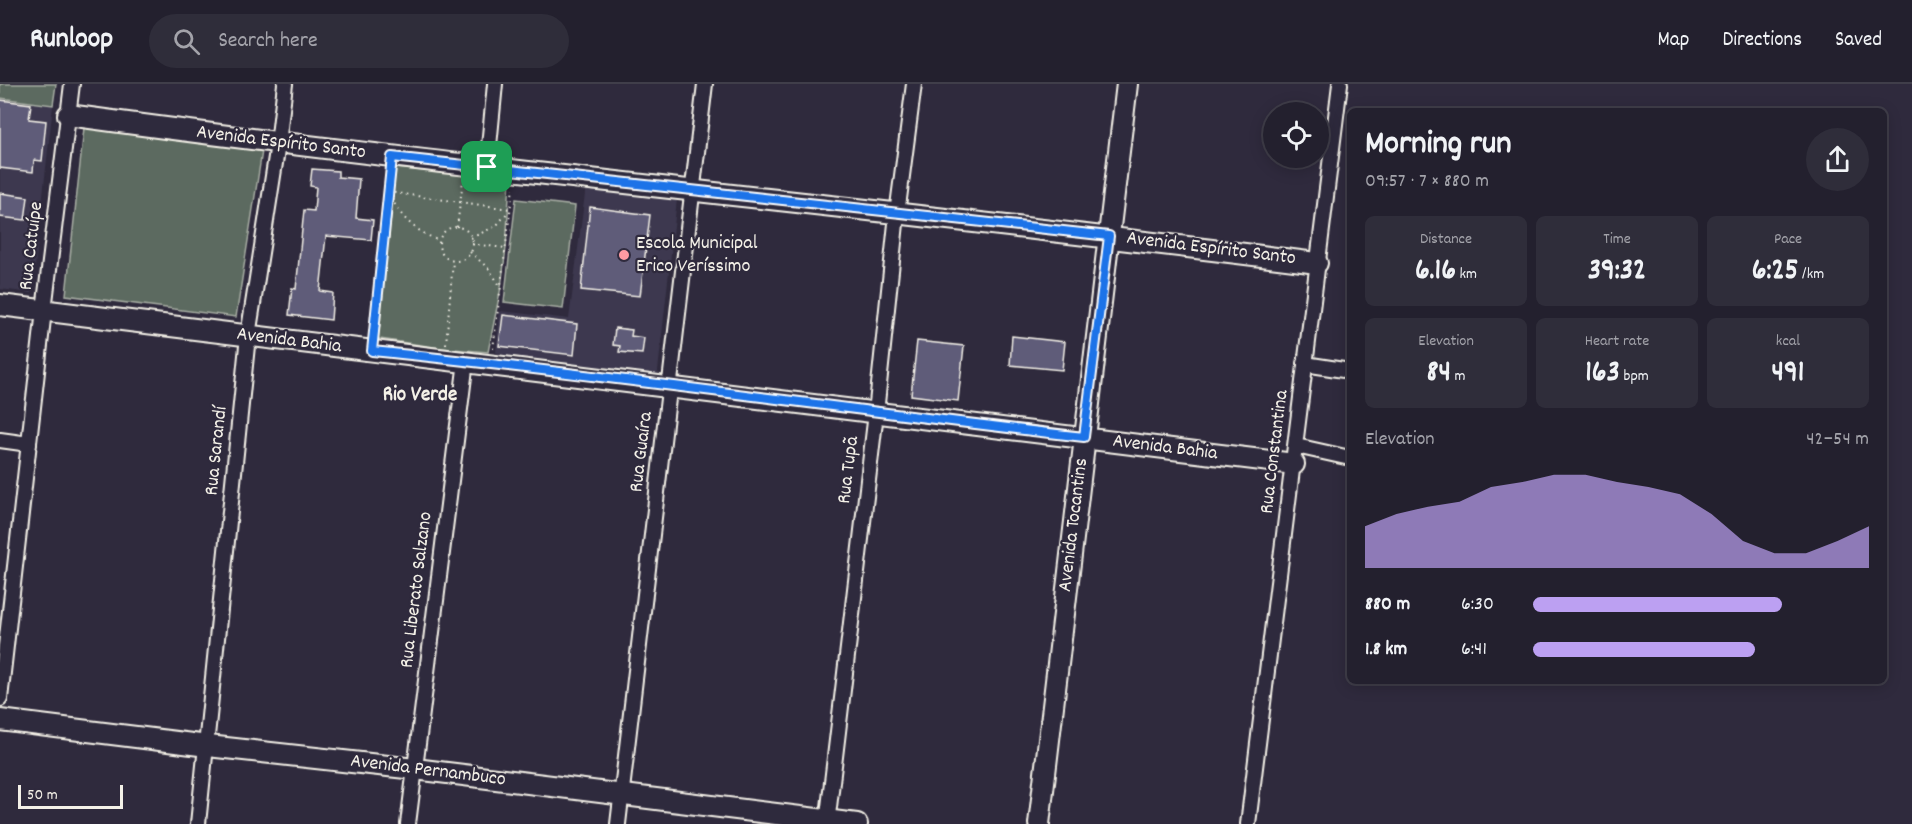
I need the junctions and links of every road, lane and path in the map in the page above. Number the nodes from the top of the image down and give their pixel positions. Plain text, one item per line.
1 (72, 84) edge
2 (285, 84) edge
3 (495, 84) edge
4 (705, 84) edge
5 (914, 84) edge
6 (1127, 84) edge
7 (1340, 84) edge
8 (68, 115) junction
9 (278, 144) junction
10 (392, 157) junction
11 (465, 165) junction
12 (487, 167) junction
13 (516, 171) junction
14 (693, 190) junction
15 (388, 192) junction
16 (460, 202) junction
17 (511, 209) junction
18 (897, 214) junction
19 (457, 227) junction
20 (1109, 236) junction
21 (471, 238) junction
22 (439, 241) junction
23 (472, 244) junction
24 (506, 248) junction
25 (470, 252) junction
26 (453, 261) junction
27 (1317, 263) junction
28 (501, 287) junction
29 (0, 305) edge
30 (44, 310) junction
31 (248, 336) junction
32 (372, 351) junction
33 (443, 358) junction
34 (466, 361) junction
35 (491, 364) junction
36 (1305, 364) junction
37 (1347, 371) edge
38 (670, 387) junction
39 (876, 413) junction
40 (1084, 437) junction
41 (0, 440) edge
42 (29, 444) junction
43 (1295, 455) junction
44 (1347, 458) edge
45 (7, 580) edge
46 (0, 699) edge
47 (0, 720) edge
48 (208, 746) junction
49 (415, 769) junction
50 (621, 795) junction
51 (827, 823) edge
52 (198, 824) edge
53 (408, 824) edge
54 (618, 824) edge
55 (857, 824) edge
56 (1039, 824) edge
57 (1248, 824) edge

1 - 8 street, Rua Catuípe
2 - 9 street, Rua Sarandí
3 - 12 street
4 - 14 street, Rua Guaíra
5 - 18 street, Rua Tupã
6 - 20 street, Avenida Tocantins
7 - 27 street, Rua Constantina
8 - 9 street, Avenida Espírito Santo
8 - 30 street, Rua Catuípe
9 - 10 street, Avenida Espírito Santo
9 - 31 street, Rua Sarandí
10 - 11 street, Avenida Espírito Santo
10 - 15 path
11 - 12 street, Avenida Espírito Santo
11 - 16 path
12 - 13 street, Avenida Espírito Santo
13 - 14 street, Avenida Espírito Santo
13 - 17 path
14 - 18 street, Avenida Espírito Santo
14 - 38 street, Rua Guaíra
15 - 16 path
15 - 22 path
15 - 32 path
16 - 17 path
16 - 19 path
17 - 21 path
17 - 24 path
18 - 20 street, Avenida Espírito Santo
18 - 39 street, Rua Tupã
19 - 21 path
19 - 22 path
20 - 27 street, Avenida Espírito Santo
20 - 40 street, Avenida Tocantins
21 - 23 path
22 - 26 path
23 - 24 path
23 - 25 path
24 - 28 path
25 - 26 path
25 - 28 path
26 - 33 path
27 - 36 street, Rua Constantina
28 - 35 path
29 - 30 street, Avenida Bahia
30 - 31 street, Avenida Bahia
30 - 42 street, Rua Catuípe
31 - 32 street, Avenida Bahia
31 - 48 street, Rua Sarandí
32 - 33 street, Avenida Bahia
33 - 34 street, Avenida Bahia
34 - 35 street, Avenida Bahia
34 - 49 street, Rua Liberato Salzano
35 - 38 street, Avenida Bahia
36 - 37 street
36 - 43 street, Rua Constantina
38 - 39 street, Avenida Bahia
38 - 50 street, Rua Guaíra
39 - 40 street, Avenida Bahia
39 - 51 street, Rua Tupã
40 - 43 street, Avenida Bahia
40 - 56 street, Avenida Tocantins
41 - 42 street
42 - 45 street, Rua Catuípe
43 - 44 street
43 - 57 street, Rua Constantina
45 - 46 street, Rua Catuípe
47 - 48 street, Avenida Pernambuco
48 - 49 street, Avenida Pernambuco
48 - 52 street, Rua Sarandí
49 - 50 street, Avenida Pernambuco
49 - 53 street, Rua Liberato Salzano
50 - 51 street, Avenida Pernambuco
50 - 54 street, Rua Guaíra
51 - 55 street, Avenida Pernambuco

